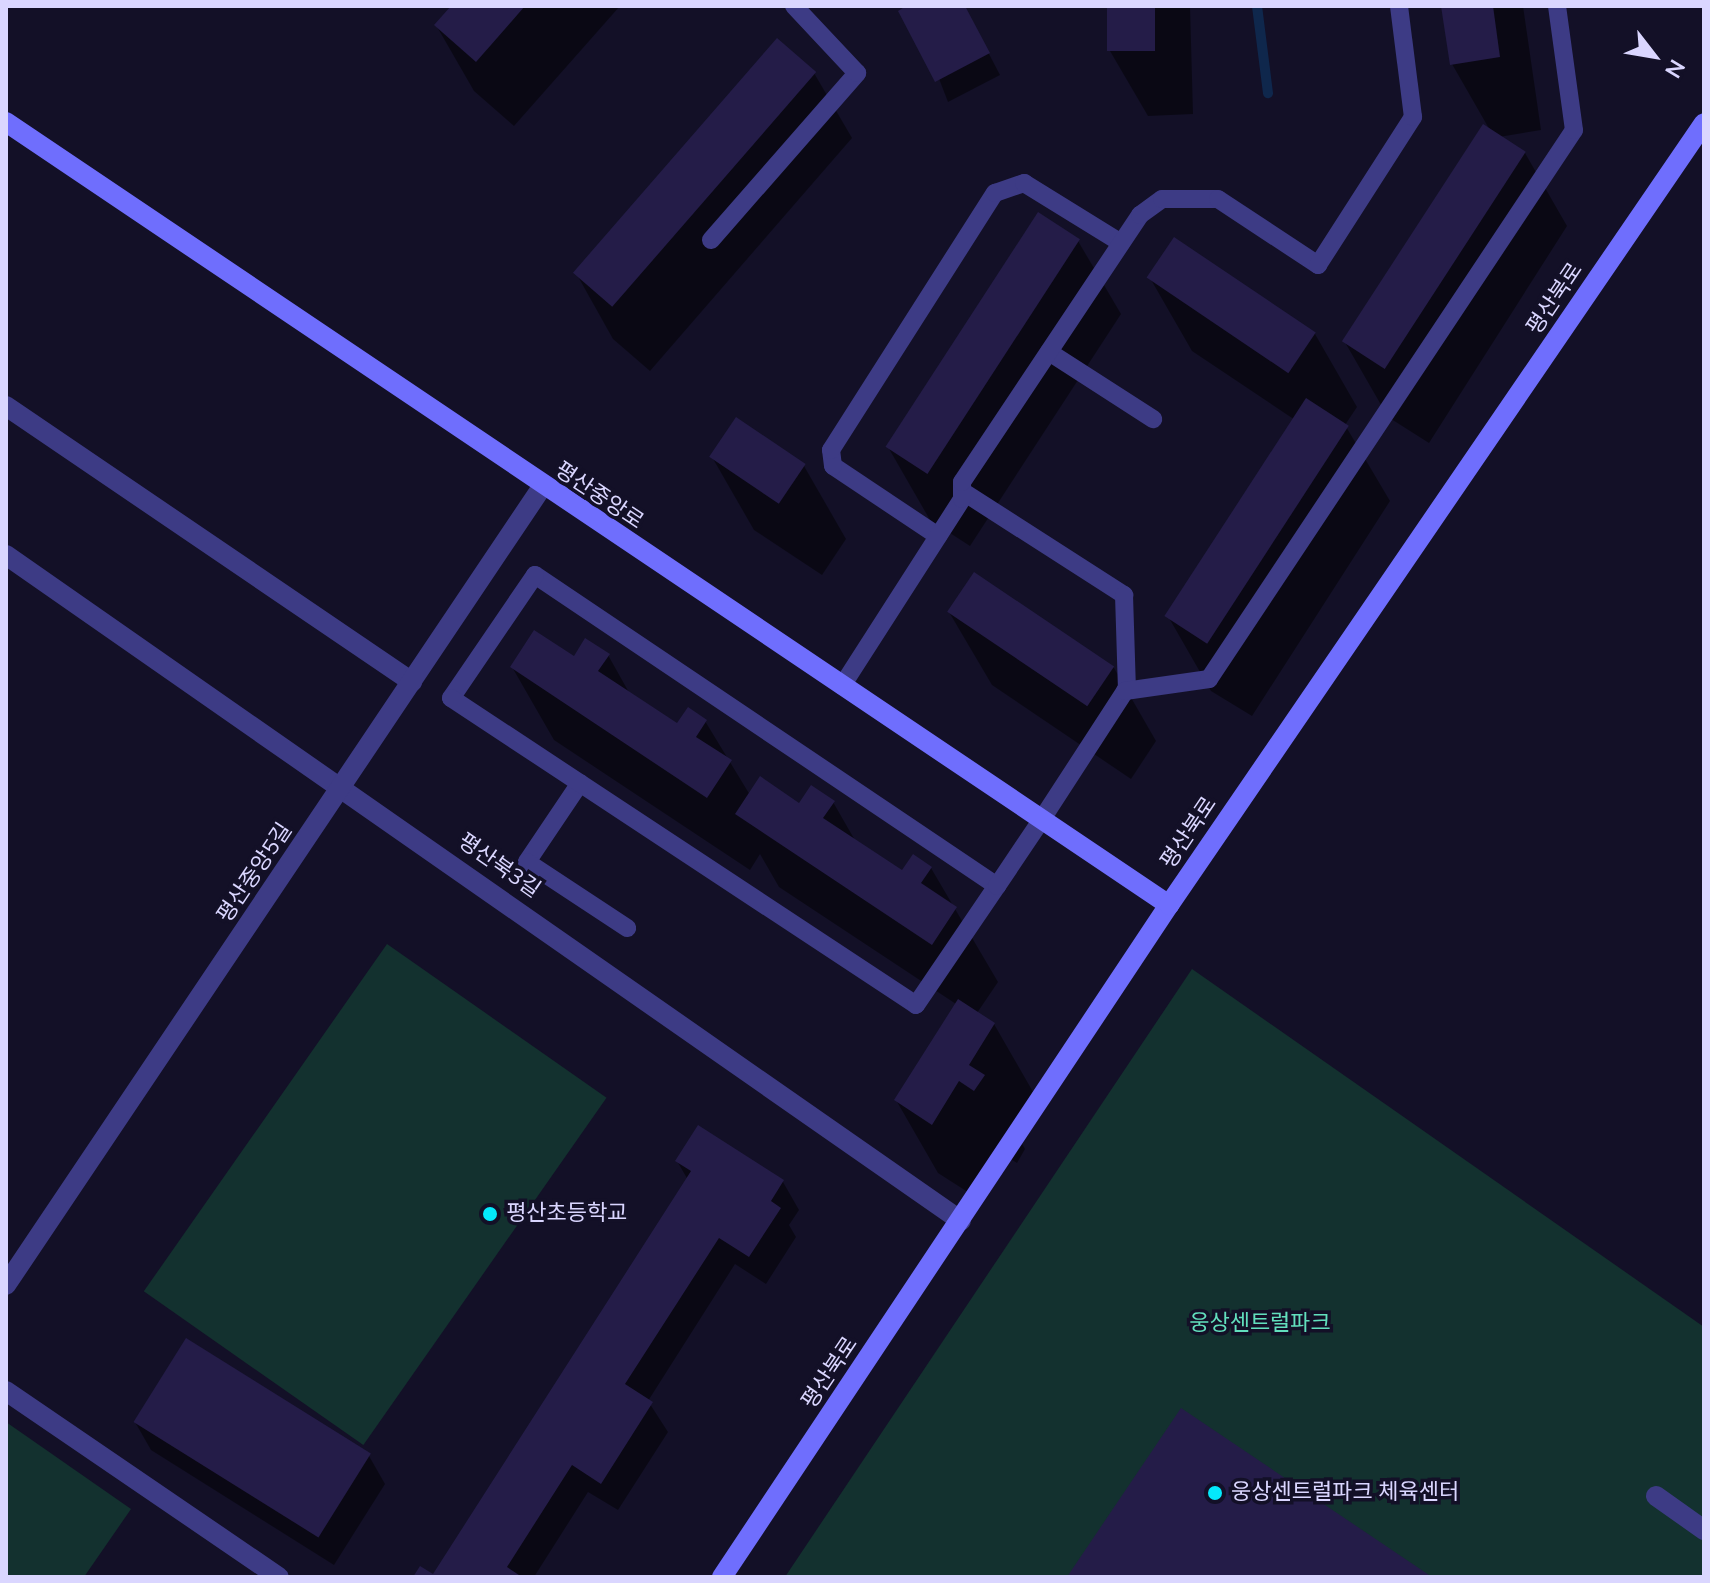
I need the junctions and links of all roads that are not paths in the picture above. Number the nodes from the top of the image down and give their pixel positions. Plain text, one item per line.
1 (794, 6) edge
2 (1399, 6) edge
3 (1557, 6) edge
4 (6, 122) edge
5 (1704, 123) edge
6 (711, 240) dead end
7 (1121, 243) junction
8 (1049, 352) junction
9 (6, 406) edge
10 (1153, 419) dead end
11 (542, 487) junction
12 (962, 491) junction
13 (938, 536) junction
14 (6, 555) edge
15 (412, 682) junction
16 (842, 686) junction
17 (1127, 691) junction
18 (580, 783) junction
19 (343, 786) junction
20 (1042, 819) junction
21 (997, 886) junction
22 (1169, 905) junction
23 (627, 928) dead end
24 (961, 1221) junction
25 (6, 1285) edge
26 (6, 1391) edge
27 (1656, 1496) dead end
28 (1704, 1530) edge
29 (279, 1577) edge
30 (722, 1577) edge

1 - 6 lane
2 - 7 lane
3 - 17 lane
4 - 11 street, 평산중앙로
5 - 22 street, 평산북로
7 - 8 lane
7 - 13 lane
8 - 10 lane
8 - 12 lane
9 - 15 street
11 - 15 street, 평산중앙5길
11 - 16 street, 평산중앙로
12 - 13 lane
12 - 17 lane
13 - 16 lane
14 - 19 street, 평산북3길
15 - 19 street, 평산중앙5길
16 - 20 street, 평산중앙로
17 - 20 lane
18 - 21 lane
18 - 21 lane
18 - 23 lane
19 - 24 street, 평산북3길
19 - 25 street, 평산중앙5길
20 - 21 lane
20 - 22 street, 평산중앙로
22 - 24 street, 평산북로
24 - 30 street, 평산북로
26 - 29 street
27 - 28 street

